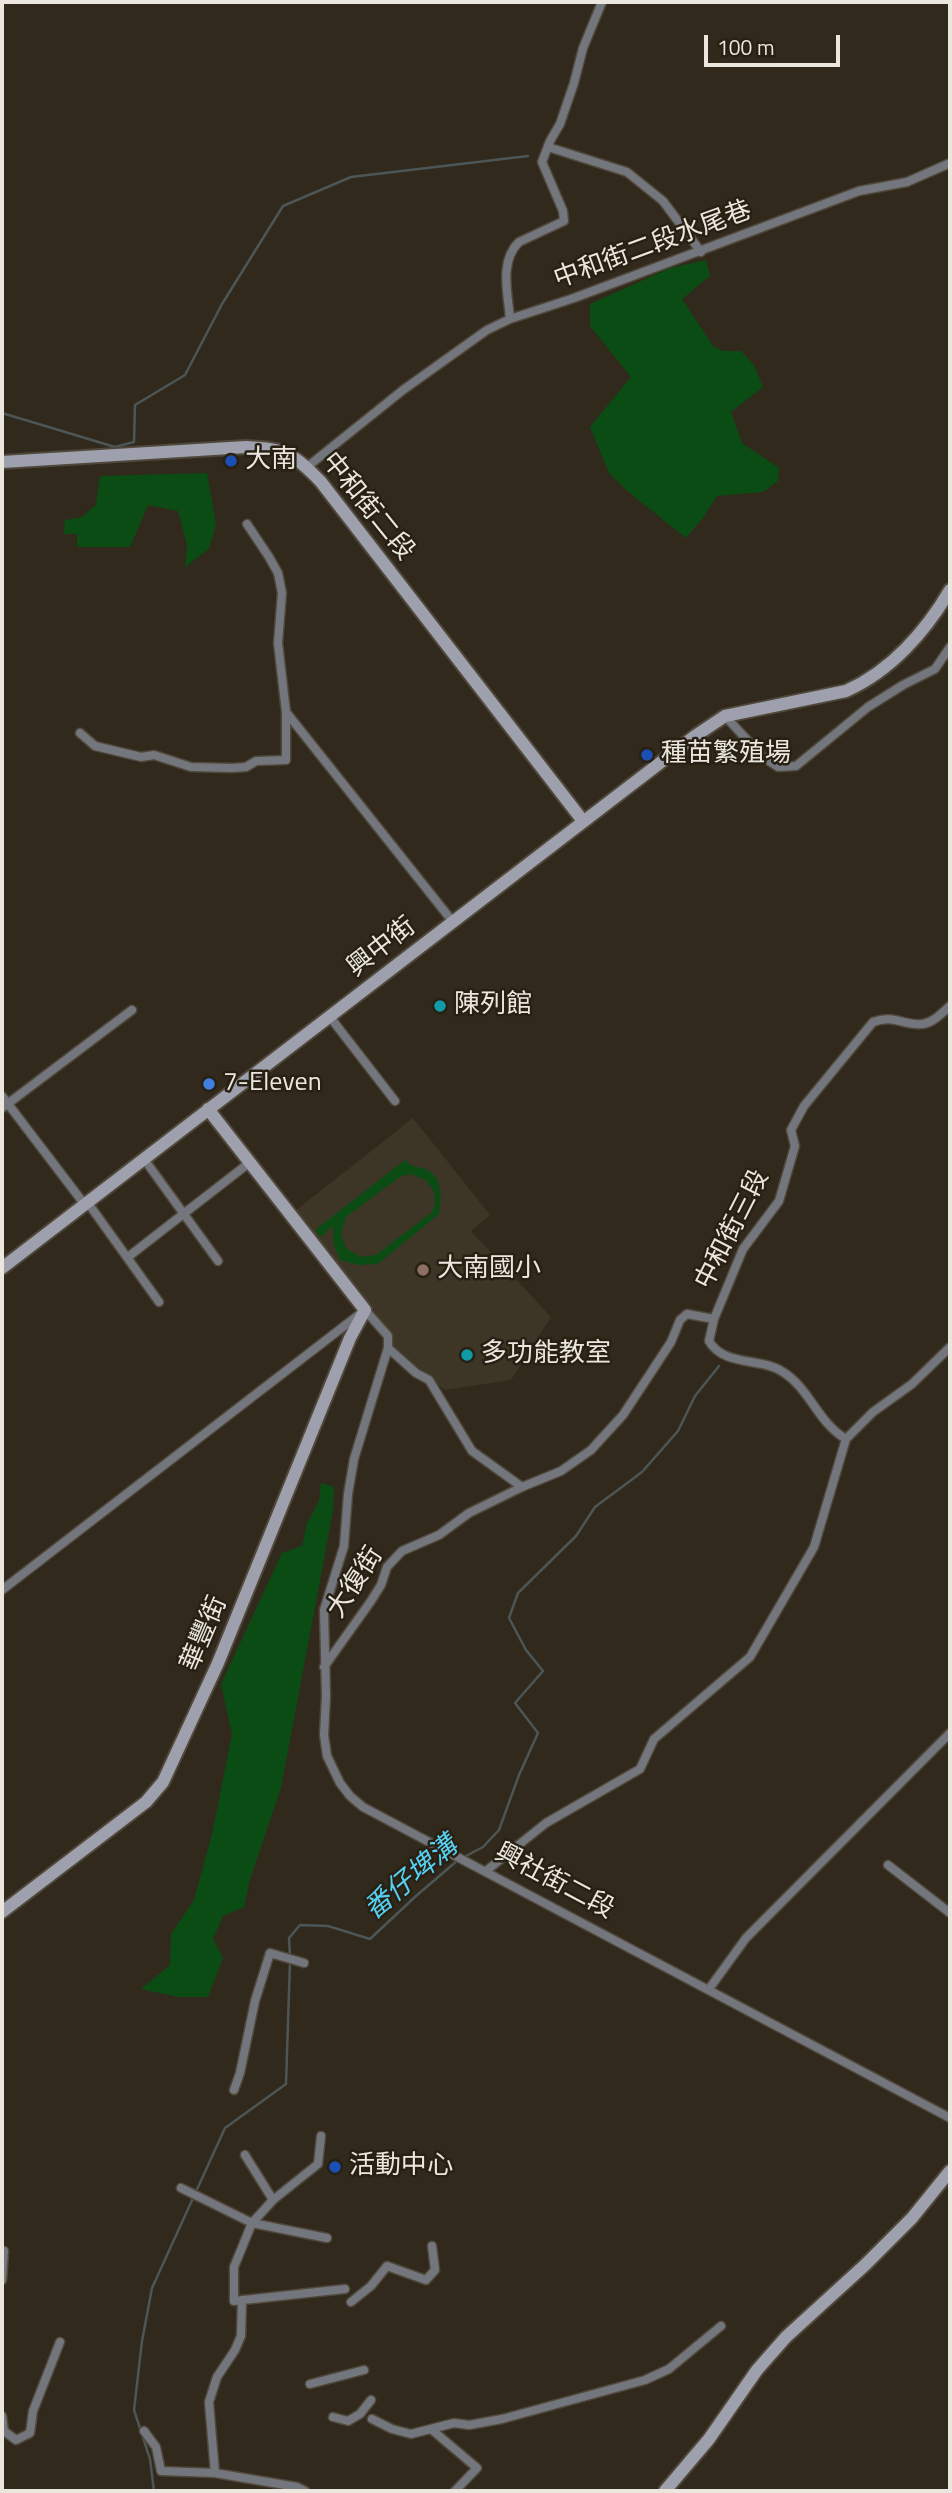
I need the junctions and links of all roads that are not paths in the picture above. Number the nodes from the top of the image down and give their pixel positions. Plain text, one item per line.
1 (602, 2) edge
2 (548, 147) junction
3 (950, 163) edge
4 (701, 252) junction
5 (510, 319) junction
6 (2, 462) edge
7 (307, 467) junction
8 (247, 524) dead end
9 (950, 590) edge
10 (950, 647) edge
11 (286, 712) junction
12 (725, 716) junction
13 (80, 733) dead end
14 (583, 821) junction
15 (453, 922) junction
16 (950, 1006) edge
17 (132, 1010) dead end
18 (330, 1017) junction
19 (396, 1101) dead end
20 (4, 1102) edge
21 (208, 1109) junction
22 (144, 1159) junction
23 (249, 1163) junction
24 (87, 1204) junction
25 (184, 1213) junction
26 (128, 1257) junction
27 (218, 1261) dead end
28 (2, 1268) edge
29 (159, 1302) dead end
30 (365, 1310) junction
31 (714, 1319) junction
32 (950, 1346) edge
33 (388, 1348) junction
34 (846, 1439) junction
35 (522, 1487) junction
36 (2, 1590) edge
37 (324, 1667) junction
38 (950, 1733) edge
39 (888, 1865) dead end
40 (486, 1871) junction
41 (2, 1912) edge
42 (950, 1913) edge
43 (304, 1963) dead end
44 (709, 1989) junction
45 (234, 2090) dead end
46 (950, 2118) edge
47 (321, 2136) dead end
48 (245, 2155) dead end
49 (950, 2171) edge
50 (181, 2188) dead end
51 (273, 2200) junction
52 (252, 2223) junction
53 (327, 2238) dead end
54 (432, 2246) dead end
55 (4, 2251) dead end
56 (2, 2280) edge
57 (345, 2289) dead end
58 (242, 2300) junction
59 (351, 2302) dead end
60 (721, 2326) dead end
61 (60, 2342) dead end
62 (364, 2370) dead end
63 (310, 2384) dead end
64 (371, 2400) dead end
65 (2, 2416) edge
66 (332, 2417) dead end
67 (372, 2419) dead end
68 (431, 2429) junction
69 (144, 2431) dead end
70 (215, 2473) junction
71 (305, 2491) edge
72 (455, 2491) edge
73 (665, 2491) edge

1 - 2 street, 中和街二段水尾巷
2 - 4 street
2 - 5 street, 中和街二段水尾巷
3 - 4 street, 中和街二段水尾巷
4 - 5 street, 中和街二段水尾巷
5 - 7 street, 中和街二段水尾巷
6 - 7 street, 中和街二段
7 - 14 street, 中和街二段
8 - 11 street
9 - 12 street
10 - 12 street
11 - 13 street
11 - 15 street
12 - 14 street
14 - 15 street, 興中街
15 - 18 street, 興中街
16 - 31 street, 中和街三段
17 - 20 street
18 - 19 street
18 - 21 street, 興中街
20 - 24 street
21 - 22 street, 興中街
21 - 23 street
22 - 24 street, 興中街
22 - 25 street
23 - 25 street
23 - 30 street
24 - 26 street
24 - 28 street, 興中街
25 - 26 street
25 - 27 street
26 - 29 street
30 - 33 street
30 - 36 street
30 - 41 street, 華豐街
31 - 34 street
31 - 35 street, 大復街
32 - 34 street
33 - 35 street
33 - 37 street, 大復街
34 - 40 street
35 - 37 street, 大復街
37 - 40 street, 興社街二段
38 - 44 street
39 - 42 street
40 - 44 street, 興社街二段
43 - 45 street
44 - 46 street, 興社街二段
47 - 51 street
48 - 51 street
49 - 73 street
50 - 52 street
51 - 52 street
52 - 53 street
52 - 58 street
54 - 59 street
55 - 56 street
57 - 58 street
58 - 70 street
60 - 68 street
61 - 65 street
62 - 63 street
64 - 66 street
67 - 68 street
68 - 72 street
69 - 70 street
70 - 71 street

